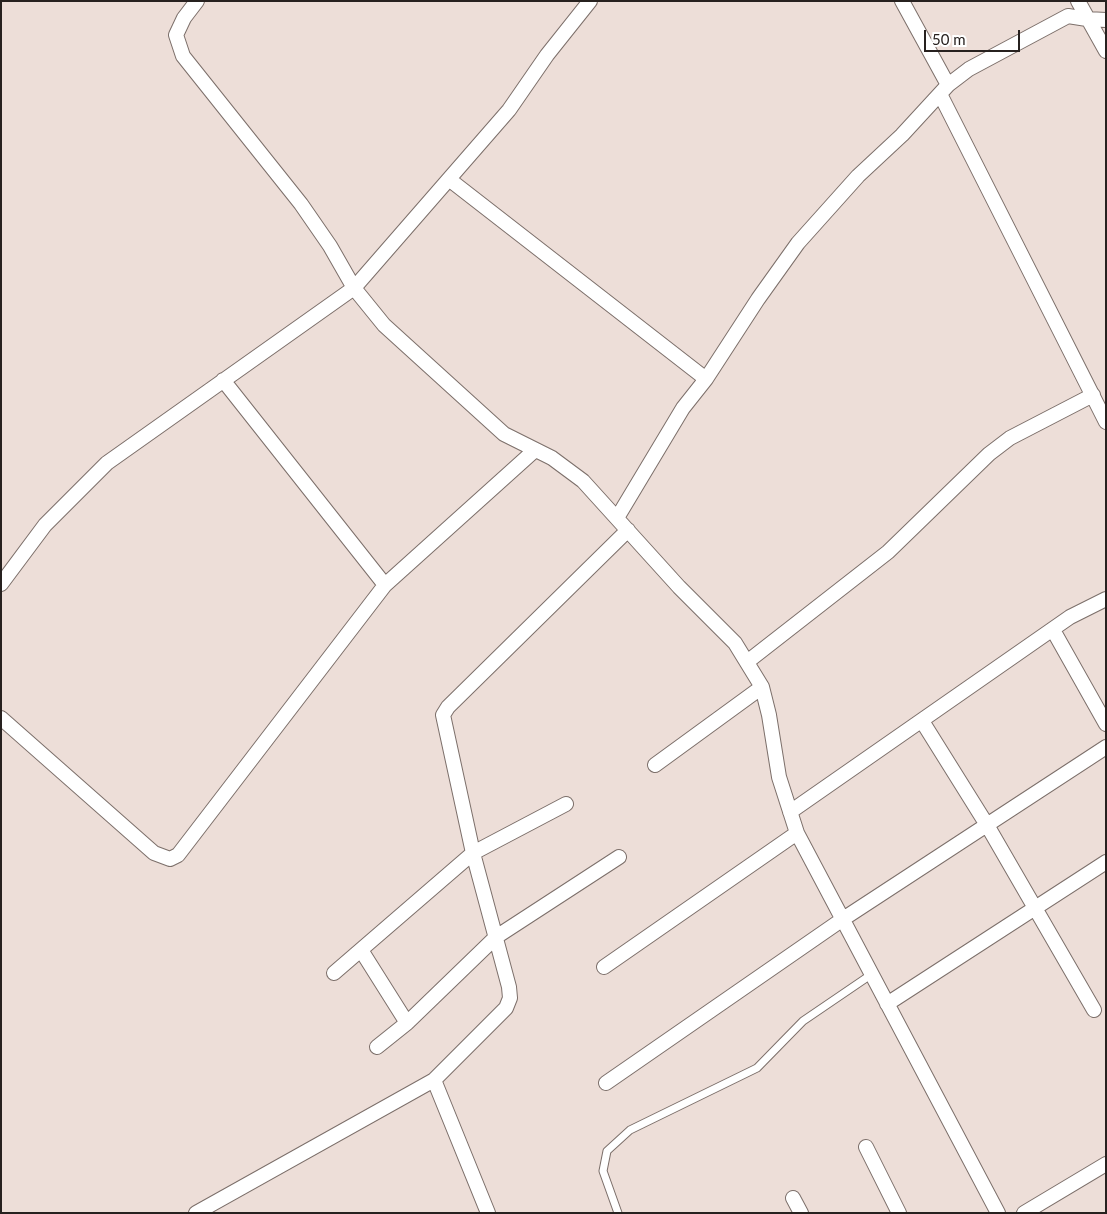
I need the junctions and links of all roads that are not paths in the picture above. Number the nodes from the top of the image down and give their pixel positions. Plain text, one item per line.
1 (197, 1) edge
2 (590, 1) edge
3 (902, 1) edge
4 (1078, 1) edge
5 (1087, 19) junction
6 (1106, 20) edge
7 (1106, 51) edge
8 (944, 89) junction
9 (450, 180) junction
10 (354, 288) junction
11 (706, 379) junction
12 (222, 380) junction
13 (1093, 395) junction
14 (1106, 422) edge
15 (535, 450) junction
16 (618, 518) junction
17 (628, 530) junction
18 (1, 584) edge
19 (385, 586) junction
20 (1106, 599) edge
21 (1053, 630) junction
22 (747, 662) junction
23 (762, 687) junction
24 (1, 718) edge
25 (922, 721) junction
26 (1106, 724) edge
27 (1106, 747) edge
28 (655, 765) dead end
29 (566, 804) dead end
30 (790, 812) junction
31 (987, 825) junction
32 (797, 833) junction
33 (473, 853) junction
34 (619, 857) dead end
35 (1106, 862) edge
36 (1036, 907) junction
37 (843, 919) junction
38 (496, 937) junction
39 (361, 950) junction
40 (604, 967) dead end
41 (334, 973) dead end
42 (872, 974) junction
43 (887, 1004) junction
44 (1094, 1010) dead end
45 (407, 1023) junction
46 (377, 1047) dead end
47 (434, 1080) junction
48 (606, 1083) dead end
49 (866, 1147) dead end
50 (1106, 1164) edge
51 (793, 1198) dead end
52 (196, 1213) edge
53 (488, 1213) edge
54 (618, 1213) edge
55 (801, 1213) edge
56 (899, 1213) edge
57 (998, 1213) edge
58 (1024, 1213) edge

1 - 10 street
2 - 9 street
3 - 8 street
4 - 5 street
5 - 6 street
5 - 7 street
5 - 8 street
8 - 11 street
8 - 13 street
9 - 10 street
9 - 11 street
10 - 12 street
10 - 15 street
11 - 16 street
12 - 18 street
12 - 19 street
13 - 14 street
13 - 22 street
15 - 16 street
15 - 19 street
16 - 17 street
17 - 22 street
17 - 33 street
19 - 24 street
20 - 21 street
21 - 25 street
21 - 26 street
22 - 23 street
23 - 28 street
23 - 30 street
25 - 30 street
25 - 31 street
27 - 31 street
29 - 33 street
30 - 32 street
31 - 36 street
31 - 37 street
32 - 37 street
32 - 40 street
33 - 38 street
33 - 39 street
34 - 38 street
35 - 36 street
36 - 43 street
36 - 44 street
37 - 42 street
37 - 48 street
38 - 45 street
38 - 47 street
39 - 41 street
39 - 45 street
42 - 43 street
42 - 54 lane
43 - 57 street
45 - 46 street
47 - 52 street
47 - 53 street
49 - 56 street
50 - 58 street
51 - 55 street

